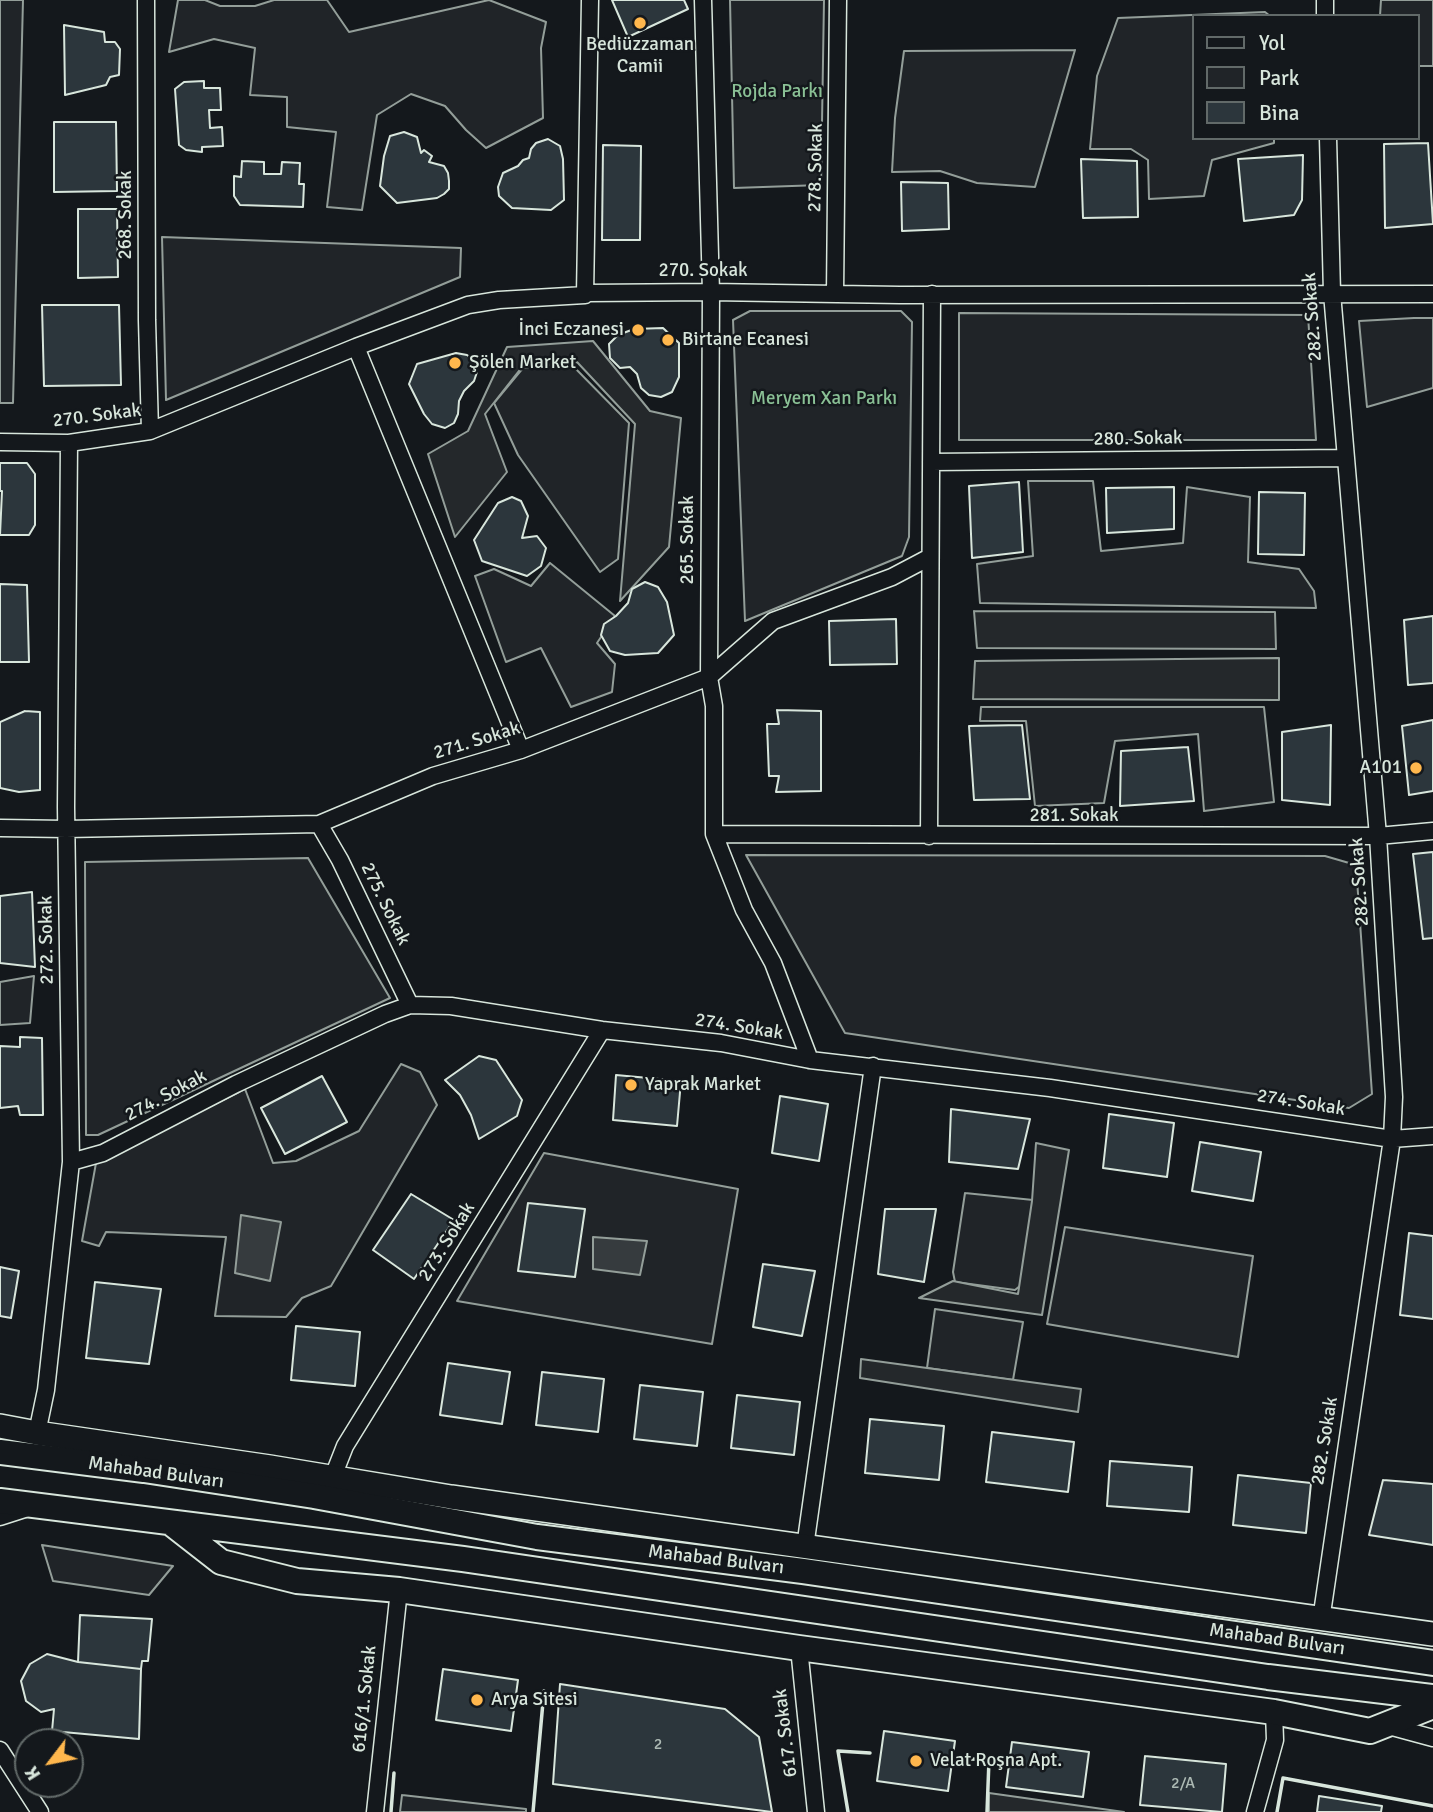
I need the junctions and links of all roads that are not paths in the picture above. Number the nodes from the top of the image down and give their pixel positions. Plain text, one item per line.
1 (146, 0) edge
2 (590, 0) edge
3 (703, 0) edge
4 (838, 0) edge
5 (1328, 140) edge
6 (711, 292) junction
7 (1332, 293) junction
8 (835, 294) junction
9 (932, 294) junction
10 (1433, 294) edge
11 (585, 295) junction
12 (356, 347) junction
13 (150, 431) junction
14 (0, 442) edge
15 (69, 443) junction
16 (1345, 458) junction
17 (931, 462) junction
18 (930, 557) junction
19 (709, 677) junction
20 (521, 750) junction
21 (319, 824) junction
22 (0, 828) edge
23 (66, 829) junction
24 (1433, 831) edge
25 (714, 834) junction
26 (929, 836) junction
27 (1378, 836) junction
28 (410, 1005) junction
29 (602, 1030) junction
30 (810, 1060) junction
31 (873, 1066) junction
32 (1433, 1136) edge
33 (1392, 1139) junction
34 (71, 1162) junction
35 (0, 1426) edge
36 (37, 1433) junction
37 (0, 1451) edge
38 (332, 1479) junction
39 (0, 1501) edge
40 (35, 1506) junction
41 (0, 1517) edge
42 (170, 1522) junction
43 (806, 1546) junction
44 (399, 1590) junction
45 (1321, 1619) junction
46 (1433, 1634) edge
47 (799, 1648) junction
48 (1433, 1663) edge
49 (1433, 1697) edge
50 (1433, 1706) edge
51 (1274, 1712) junction
52 (1385, 1725) junction
53 (1433, 1738) edge
54 (0, 1750) edge
55 (40, 1812) edge
56 (375, 1812) edge
57 (816, 1812) edge
58 (1255, 1812) edge

1 - 13 street, 268. Sokak
2 - 11 street
3 - 6 street, 265. Sokak
4 - 8 street, 278. Sokak
5 - 7 street, 282. Sokak
6 - 8 street, 270. Sokak
6 - 11 street, 270. Sokak
6 - 19 street, 265. Sokak
7 - 9 street, 270. Sokak
7 - 10 street, 270. Sokak
7 - 16 street, 282. Sokak
8 - 9 street, 270. Sokak
9 - 17 street
11 - 12 street, 270. Sokak
12 - 13 street, 270. Sokak
12 - 20 street
13 - 15 street, 270. Sokak
14 - 15 street, 270. Sokak
15 - 23 street, 272. Sokak
16 - 17 street, 280. Sokak
16 - 27 street, 282. Sokak
17 - 18 street
18 - 19 street, 271. Sokak
18 - 26 street
19 - 20 street, 271. Sokak
19 - 25 street, 265. Sokak
20 - 21 street, 271. Sokak
21 - 23 street, 271. Sokak
21 - 28 street, 275. Sokak
22 - 23 street, 271. Sokak
23 - 34 street, 272. Sokak
24 - 27 street, 281. Sokak
25 - 26 street, 281. Sokak
25 - 30 street, 265. Sokak
26 - 27 street, 281. Sokak
27 - 33 street, 282. Sokak
28 - 29 street, 274. Sokak
28 - 34 street, 274. Sokak
29 - 30 street, 274. Sokak
29 - 38 street, 273. Sokak
30 - 31 street, 274. Sokak
31 - 33 street, 274. Sokak
31 - 43 street
32 - 33 street, 274. Sokak
33 - 45 street, 282. Sokak
34 - 36 street, 272. Sokak
35 - 36 main road
36 - 38 main road
37 - 48 main road, Mahabad Bulvarı
38 - 43 main road
39 - 40 main road, Mahabad Bulvarı
40 - 41 street
40 - 42 main road, Mahabad Bulvarı
42 - 44 main road
42 - 49 main road, Mahabad Bulvarı
43 - 45 main road
44 - 47 main road
44 - 56 street, 616/1. Sokak
45 - 46 main road
47 - 51 main road
47 - 57 street, 617. Sokak
50 - 52 main road
51 - 52 main road
51 - 58 street
52 - 53 street
54 - 55 street

